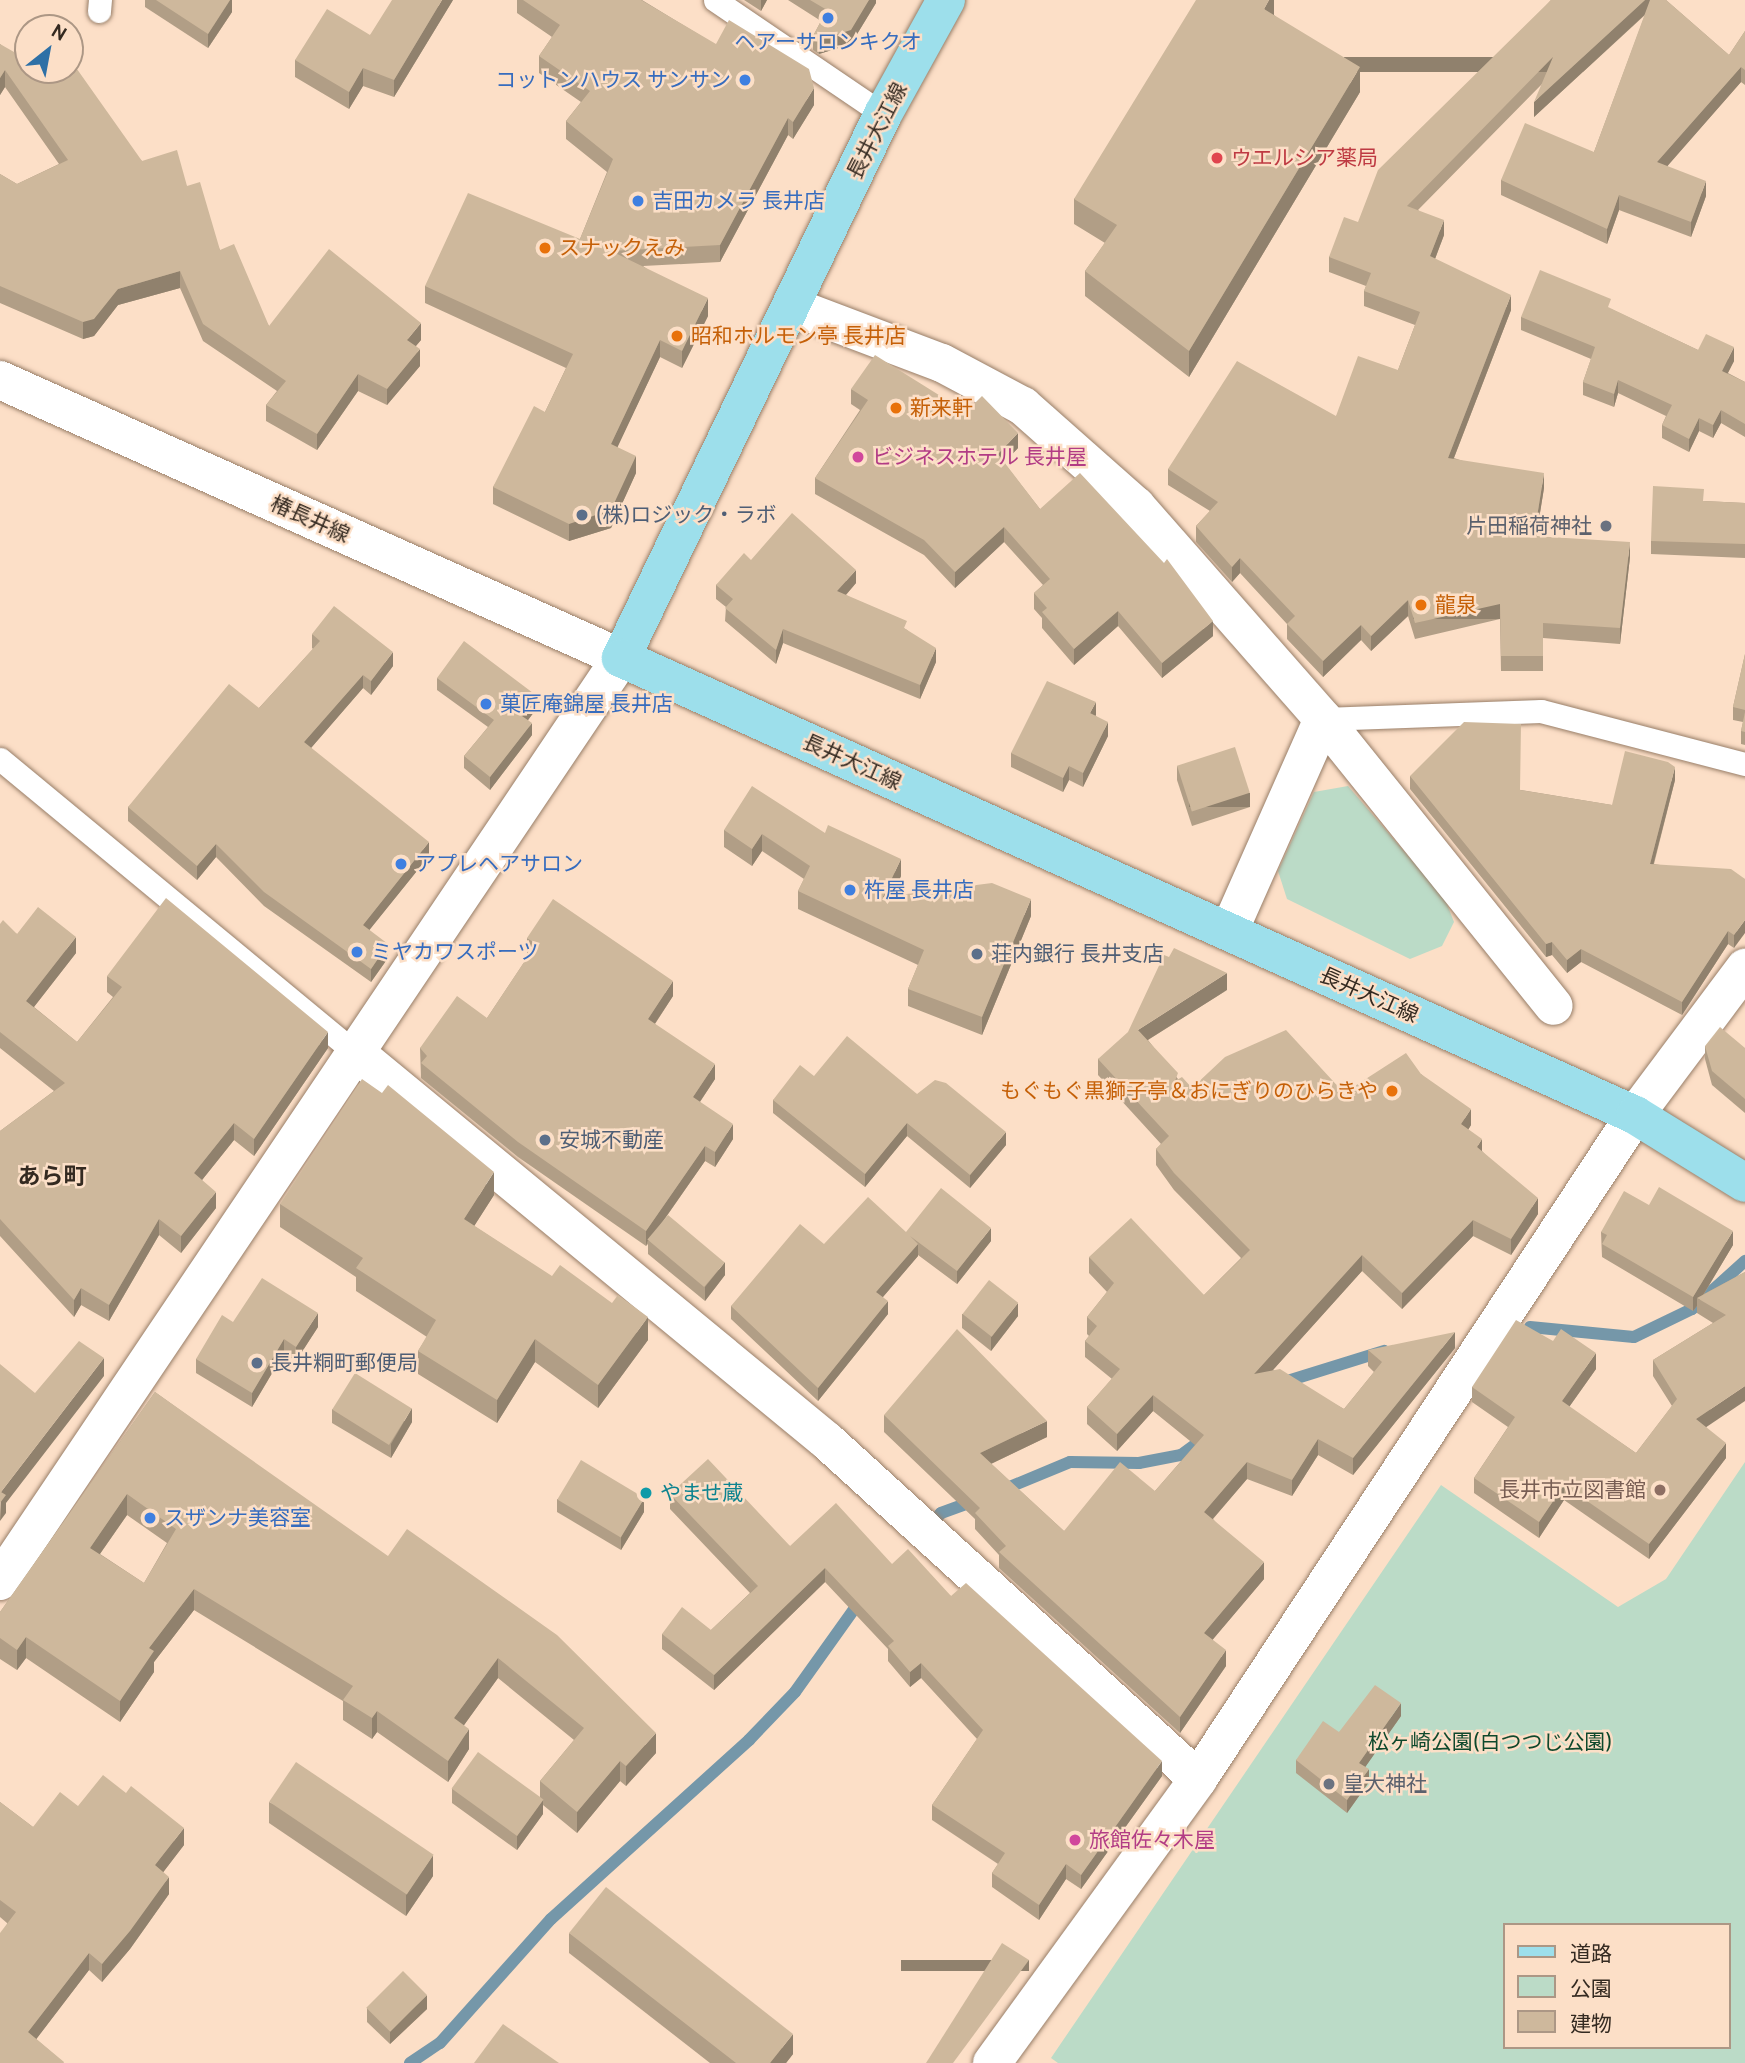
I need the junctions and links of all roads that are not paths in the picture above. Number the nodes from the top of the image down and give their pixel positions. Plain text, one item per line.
1 (715, 0) edge
2 (947, 0) edge
3 (883, 114) junction
4 (791, 306) junction
5 (0, 380) edge
6 (621, 658) junction
7 (1323, 719) junction
8 (0, 759) edge
9 (1745, 764) edge
10 (1229, 931) junction
11 (1745, 968) edge
12 (1554, 1006) dead end
13 (357, 1054) junction
14 (1635, 1115) junction
15 (1745, 1183) edge
16 (0, 1581) edge
17 (1198, 1779) junction
18 (992, 2063) edge

1 - 3 lane
2 - 3 main road, 長井大江線
3 - 4 main road, 長井大江線
4 - 6 main road, 長井大江線
4 - 7 street
5 - 6 street, 椿長井線
6 - 10 main road, 長井大江線
6 - 13 street
7 - 9 lane
7 - 10 street
7 - 12 street
8 - 13 lane
10 - 14 main road, 長井大江線
11 - 14 street
13 - 16 street
13 - 17 street
14 - 15 main road, 長井大江線
14 - 17 street
17 - 18 street

